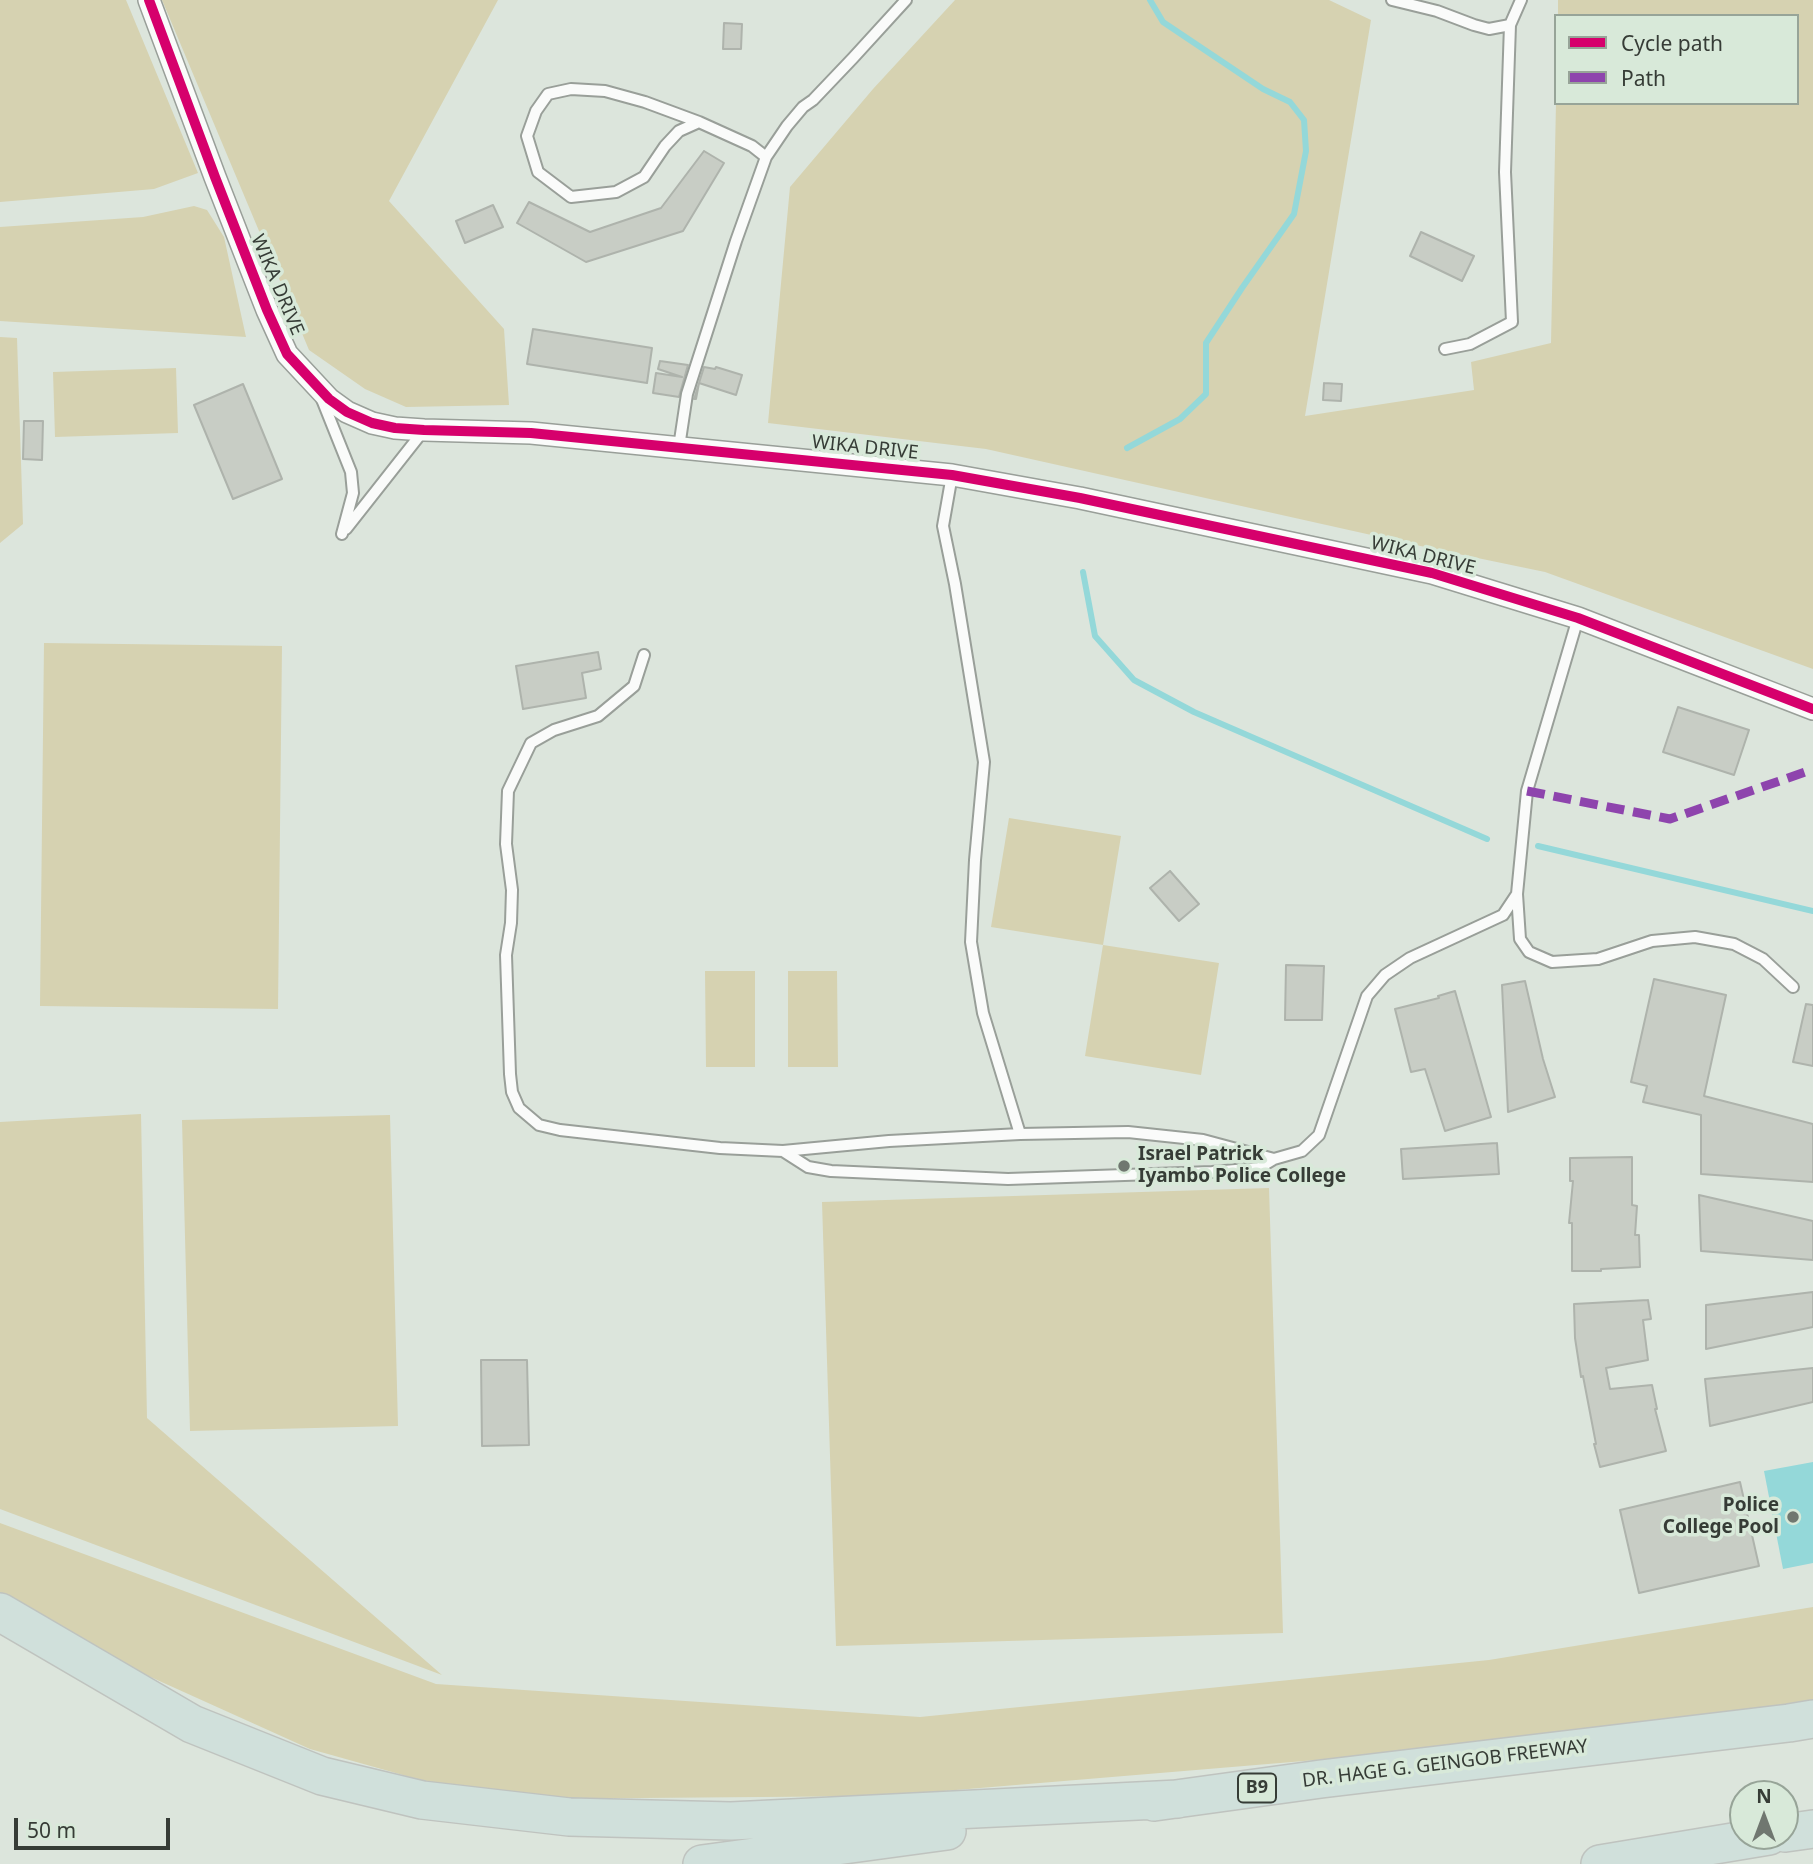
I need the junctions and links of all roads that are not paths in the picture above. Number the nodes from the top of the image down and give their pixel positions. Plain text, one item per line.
1 (149, 0) edge
2 (905, 0) edge
3 (1392, 0) edge
4 (1521, 0) edge
5 (1510, 25) junction
6 (699, 122) junction
7 (766, 157) junction
8 (1445, 349) dead end
9 (315, 383) junction
10 (424, 430) junction
11 (679, 447) junction
12 (952, 475) junction
13 (1578, 618) junction
14 (1672, 653) junction
15 (644, 655) dead end
16 (1813, 695) edge
17 (1813, 709) edge
18 (1517, 894) junction
19 (1793, 986) dead end
20 (1020, 1134) junction
21 (783, 1151) junction
22 (1274, 1159) junction
23 (0, 1612) edge
24 (1813, 1719) edge
25 (1178, 1799) junction
26 (1729, 1843) edge
27 (702, 1864) edge
28 (1601, 1864) edge

1 - 9 street, WIKA DRIVE
2 - 7 lane
3 - 5 lane
4 - 5 lane
5 - 8 lane
6 - 6 lane
6 - 7 lane
7 - 11 lane
9 - 10 street, WIKA DRIVE
9 - 10 lane
10 - 11 street, WIKA DRIVE
11 - 12 street, WIKA DRIVE
12 - 13 street, WIKA DRIVE
12 - 20 lane
13 - 14 street, WIKA DRIVE
13 - 18 lane
14 - 16 street, WIKA DRIVE
14 - 17 street, WIKA DRIVE
15 - 21 lane
18 - 19 lane
18 - 22 lane
20 - 21 lane
20 - 22 lane
21 - 22 lane
23 - 25 highway
24 - 25 highway, DR. HAGE G. GEINGOB FREEWAY / B9
25 - 27 highway, DR. HAGE G. GEINGOB FREEWAY / B9
26 - 28 highway

